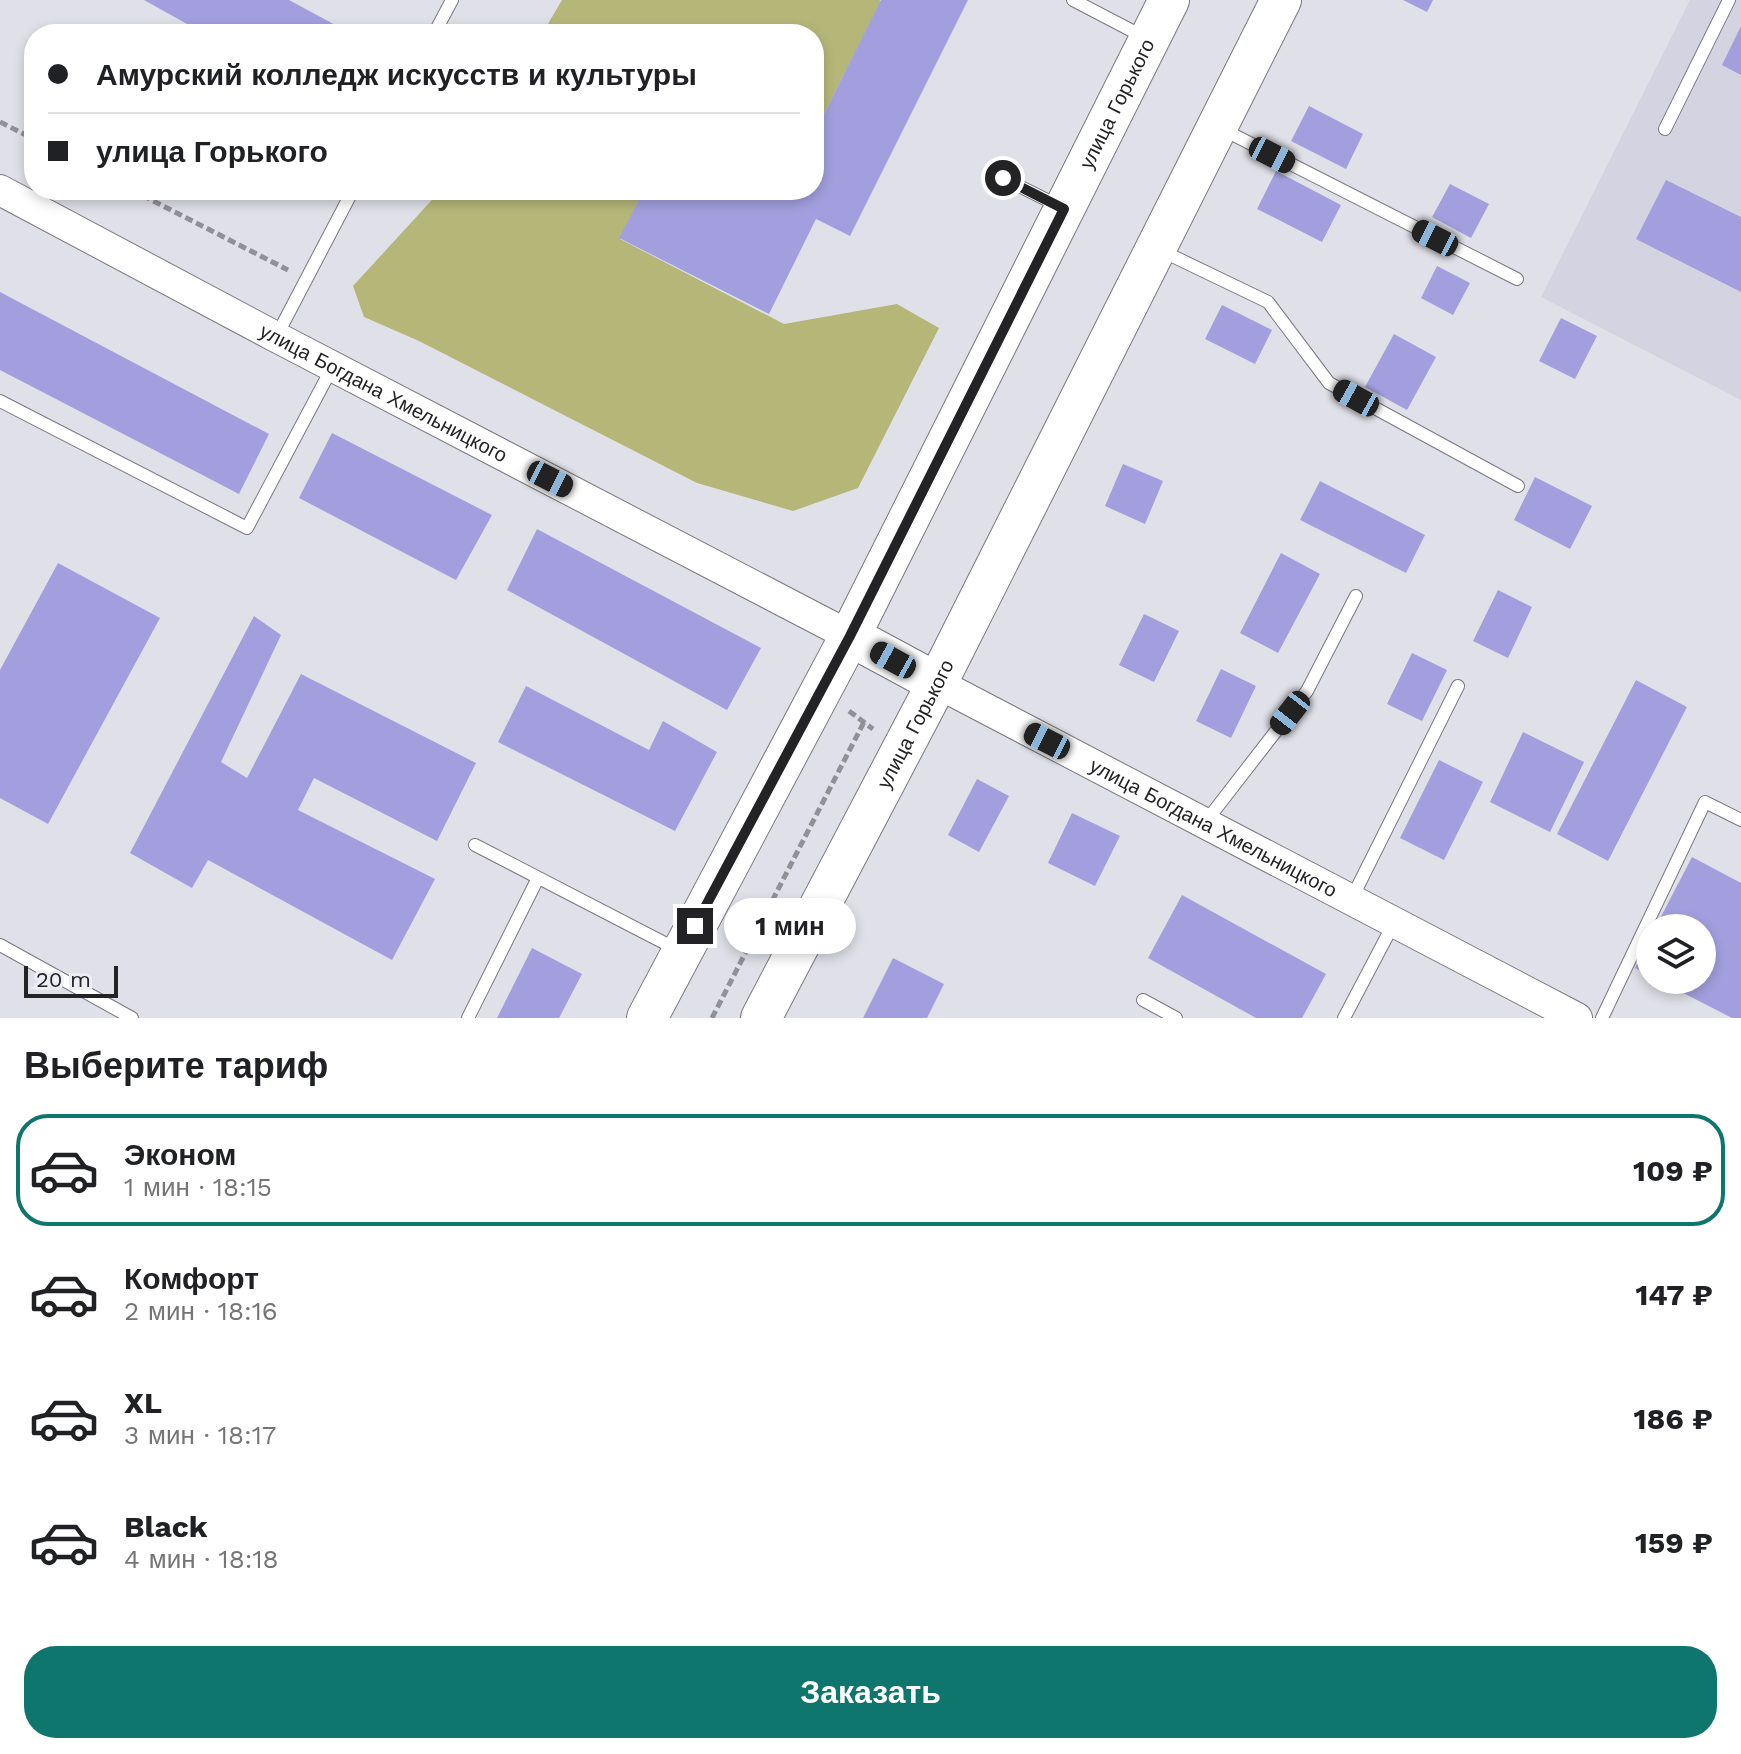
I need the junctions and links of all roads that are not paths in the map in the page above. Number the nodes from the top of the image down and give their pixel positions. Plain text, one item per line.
1 (452, 0) edge
2 (1073, 0) edge
3 (1169, 0) edge
4 (1281, 0) edge
5 (1729, 0) edge
6 (439, 24) edge
7 (1149, 40) junction
8 (1217, 127) junction
9 (1665, 129) dead end
10 (1003, 178) dead end
11 (0, 190) edge
12 (348, 200) edge
13 (1064, 209) junction
14 (1156, 248) junction
15 (1517, 279) dead end
16 (276, 337) junction
17 (333, 366) junction
18 (0, 401) edge
19 (1518, 486) dead end
20 (1356, 596) dead end
21 (850, 636) junction
22 (937, 683) junction
23 (1458, 686) dead end
24 (1741, 820) edge
25 (1204, 824) junction
26 (475, 845) dead end
27 (538, 878) junction
28 (1351, 900) junction
29 (1394, 923) junction
30 (0, 945) edge
31 (681, 952) junction
32 (1143, 1000) dead end
33 (132, 1018) edge
34 (468, 1018) edge
35 (647, 1018) edge
36 (761, 1018) edge
37 (1176, 1018) edge
38 (1344, 1018) edge
39 (1577, 1018) edge
40 (1602, 1018) edge

1 - 6 lane
2 - 7 lane
3 - 7 main road, улица Горького
4 - 8 main road, улица Горького
5 - 9 lane
7 - 13 main road, улица Горького
8 - 14 main road, улица Горького
8 - 15 lane
10 - 13 lane
11 - 16 street, улица Богдана Хмельницкого
12 - 16 lane
13 - 21 main road, улица Горького
14 - 19 lane
14 - 22 main road, улица Горького
16 - 17 street, улица Богдана Хмельницкого
17 - 18 lane
17 - 21 street, улица Богдана Хмельницкого
20 - 25 lane
21 - 22 main road, улица Богдана Хмельницкого
21 - 31 main road, улица Горького
22 - 25 street, улица Богдана Хмельницкого
22 - 36 main road, улица Горького
23 - 28 lane
24 - 40 lane
25 - 28 street, улица Богдана Хмельницкого
26 - 27 lane
27 - 31 lane
27 - 34 lane
28 - 29 street, улица Богдана Хмельницкого
29 - 38 lane
29 - 39 street, улица Богдана Хмельницкого
30 - 33 lane
31 - 35 main road, улица Горького
32 - 37 lane

